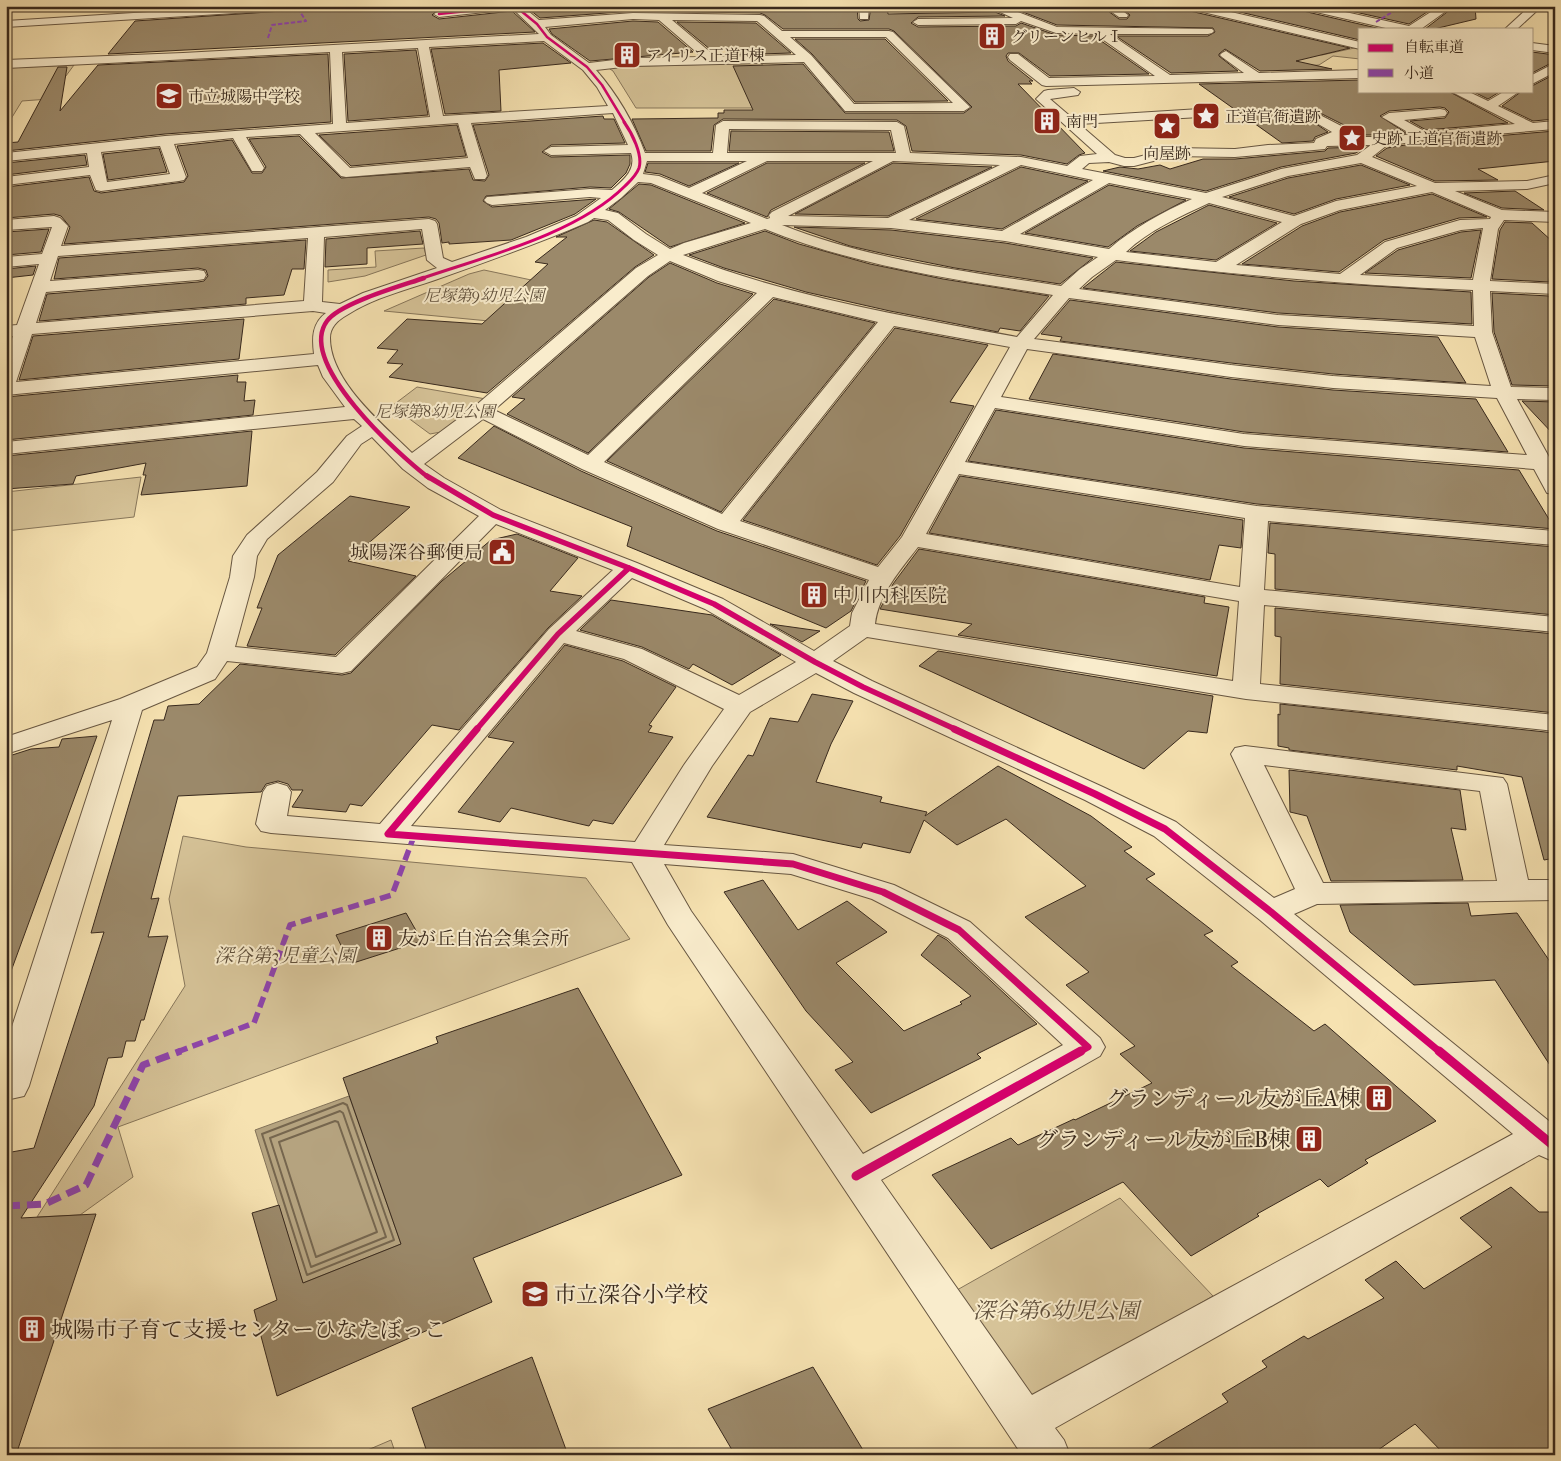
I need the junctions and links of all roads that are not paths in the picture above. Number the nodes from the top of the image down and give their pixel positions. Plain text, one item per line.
1 (110, 6) edge
2 (302, 6) edge
3 (698, 6) edge
4 (992, 6) edge
5 (1190, 6) edge
6 (1303, 6) edge
7 (1448, 6) edge
8 (1537, 6) edge
9 (740, 7) edge
10 (259, 8) edge
11 (1322, 8) edge
12 (519, 9) edge
13 (542, 11) dead end
14 (1106, 11) edge
15 (439, 14) dead end
16 (1128, 15) dead end
17 (660, 16) junction
18 (1050, 17) dead end
19 (108, 18) junction
20 (1027, 19) junction
21 (918, 22) dead end
22 (6, 24) edge
23 (1402, 28) edge
24 (1415, 28) edge
25 (1511, 28) edge
26 (407, 30) dead end
27 (542, 30) junction
28 (1097, 30) junction
29 (101, 31) dead end
30 (1208, 31) dead end
31 (781, 34) junction
32 (278, 37) dead end
33 (259, 38) dead end
34 (193, 42) dead end
35 (417, 44) junction
36 (1358, 46) edge
37 (1534, 46) edge
38 (90, 47) dead end
39 (336, 48) junction
40 (1555, 50) edge
41 (1226, 55) dead end
42 (184, 57) junction
43 (1014, 57) dead end
44 (807, 58) junction
45 (80, 61) junction
46 (714, 61) junction
47 (6, 64) edge
48 (1555, 66) edge
49 (587, 67) junction
50 (1358, 74) edge
51 (1226, 78) junction
52 (1258, 78) junction
53 (1534, 79) edge
54 (1169, 80) junction
55 (1458, 92) edge
56 (1512, 92) edge
57 (1124, 93) dead end
58 (1096, 94) dead end
59 (1489, 106) junction
60 (617, 109) junction
61 (1200, 113) dead end
62 (1440, 114) dead end
63 (463, 118) junction
64 (1318, 118) dead end
65 (436, 120) junction
66 (1068, 121) junction
67 (1555, 125) edge
68 (340, 127) junction
69 (1531, 127) junction
70 (304, 130) junction
71 (237, 134) junction
72 (1424, 136) junction
73 (1555, 138) edge
74 (165, 140) junction
75 (1394, 141) junction
76 (1321, 142) junction
77 (94, 148) junction
78 (551, 151) dead end
79 (639, 153) junction
80 (720, 156) junction
81 (6, 157) edge
82 (767, 157) junction
83 (898, 158) junction
84 (1110, 158) junction
85 (1362, 158) junction
86 (1020, 160) junction
87 (257, 168) dead end
88 (96, 170) junction
89 (1070, 171) junction
90 (634, 177) junction
91 (1107, 178) junction
92 (1555, 178) edge
93 (6, 181) edge
94 (1435, 187) junction
95 (690, 193) junction
96 (616, 195) junction
97 (1208, 198) junction
98 (492, 200) dead end
99 (594, 213) junction
100 (1555, 217) edge
101 (1497, 219) junction
102 (1295, 221) junction
103 (772, 222) junction
104 (891, 222) junction
105 (6, 225) edge
106 (316, 232) junction
107 (1006, 236) junction
108 (50, 255) junction
109 (669, 255) junction
110 (1113, 255) junction
111 (6, 262) edge
112 (450, 268) junction
113 (1219, 268) junction
114 (198, 275) dead end
115 (1343, 279) junction
116 (1481, 286) junction
117 (39, 288) junction
118 (1555, 289) edge
119 (769, 291) junction
120 (1065, 292) junction
121 (313, 306) junction
122 (342, 310) junction
123 (888, 319) junction
124 (25, 329) junction
125 (6, 331) edge
126 (1482, 332) junction
127 (1021, 343) junction
128 (324, 358) junction
129 (6, 383) edge
130 (6, 390) edge
131 (1506, 393) junction
132 (1555, 394) edge
133 (989, 401) junction
134 (481, 411) junction
135 (366, 419) junction
136 (6, 448) edge
137 (411, 464) junction
138 (590, 464) junction
139 (1548, 464) edge
140 (953, 467) junction
141 (1555, 488) edge
142 (1256, 514) junction
143 (492, 515) junction
144 (726, 524) junction
145 (1555, 538) edge
146 (912, 539) junction
147 (629, 568) junction
148 (883, 577) junction
149 (1251, 596) junction
150 (1555, 624) edge
151 (862, 629) junction
152 (558, 634) junction
153 (220, 653) junction
154 (815, 662) junction
155 (1246, 691) junction
156 (130, 705) junction
157 (740, 706) junction
158 (1555, 724) edge
159 (6, 746) edge
160 (277, 792) dead end
161 (388, 834) junction
162 (643, 854) junction
163 (1514, 890) junction
164 (1555, 890) edge
165 (1313, 894) junction
166 (1271, 912) junction
167 (6, 1086) edge
168 (1548, 1142) edge
169 (856, 1176) junction
170 (1026, 1422) junction
171 (1048, 1455) edge

1 - 19 street
2 - 10 street
3 - 9 street
4 - 20 street
5 - 36 street
6 - 11 street
7 - 24 street
8 - 25 street
10 - 19 street
11 - 23 street
12 - 13 street
12 - 15 street
12 - 27 street
14 - 16 street
17 - 27 street
17 - 31 street
17 - 46 street
18 - 20 street
19 - 22 street
19 - 29 street
20 - 21 street
20 - 28 street
26 - 35 street
27 - 35 street
27 - 49 street
28 - 30 street
28 - 54 street
31 - 44 street
31 - 44 street
32 - 33 street
34 - 42 street
35 - 39 street
35 - 65 street
37 - 40 street
38 - 45 street
39 - 42 street
39 - 68 street
41 - 52 street
42 - 45 street
43 - 54 street
44 - 46 street
45 - 47 street
46 - 49 street
48 - 53 street
49 - 60 street
50 - 52 street
51 - 52 street
51 - 54 street
51 - 57 street
55 - 59 street
56 - 59 street
58 - 66 street
59 - 69 street
60 - 63 street
60 - 79 street
61 - 66 street
62 - 72 street
63 - 65 street
63 - 70 street
64 - 76 street
65 - 68 street
66 - 84 street
67 - 69 street
68 - 70 street
69 - 72 street
69 - 73 street
70 - 71 street
71 - 74 street
71 - 87 street
72 - 75 street
74 - 77 street
74 - 88 street
75 - 76 street
75 - 85 street
76 - 84 street
77 - 81 street
77 - 88 street
78 - 79 street
79 - 80 street
79 - 90 street
80 - 82 street
80 - 83 street
82 - 83 street
82 - 95 street
83 - 86 street
83 - 103 street
84 - 89 street
85 - 94 street
85 - 97 street
86 - 89 street
86 - 104 street
88 - 93 street
89 - 91 street
90 - 95 street
90 - 96 street
91 - 97 street
91 - 107 street
92 - 94 street
94 - 101 street
94 - 102 street
95 - 103 street
96 - 98 street
96 - 99 street
97 - 102 street
97 - 110 street
99 - 109 street
99 - 112 street
100 - 101 street
101 - 115 street
101 - 116 street
102 - 113 street
103 - 104 street
103 - 109 street
103 - 120 street
104 - 107 street
105 - 108 street
106 - 108 street
106 - 112 street
106 - 121 street
107 - 110 street
108 - 111 street
108 - 117 street
109 - 119 street
109 - 134 street
110 - 113 street
110 - 120 street
112 - 122 street
113 - 115 street
114 - 117 street
115 - 116 street
116 - 118 street
116 - 126 street
117 - 124 street
119 - 123 street
119 - 138 street
120 - 126 street
120 - 127 street
121 - 122 street
121 - 124 street
122 - 128 street
123 - 127 street
123 - 144 street
124 - 125 street
124 - 129 street
126 - 131 street
127 - 131 street
127 - 133 street
128 - 130 street
128 - 135 street
131 - 132 street
131 - 139 street
133 - 139 street
133 - 140 street
134 - 137 street
134 - 138 street
135 - 136 street
135 - 137 street
135 - 153 street
137 - 143 street
138 - 144 street
139 - 141 street
140 - 142 street
140 - 146 street
142 - 145 street
142 - 149 street
143 - 147 street
143 - 153 street
144 - 148 street
146 - 148 street
146 - 149 street
147 - 152 street
147 - 154 street
148 - 151 street
149 - 150 street
149 - 155 street
151 - 154 street
151 - 155 street
152 - 157 street
152 - 161 street
153 - 156 street
154 - 157 street
154 - 166 street
155 - 158 street
156 - 159 street
156 - 167 street
157 - 162 street
160 - 161 street
161 - 162 street
162 - 169 street
162 - 169 street
163 - 164 street
163 - 165 street
163 - 165 street
165 - 166 street
166 - 168 street
168 - 170 street
169 - 170 street
170 - 171 street

